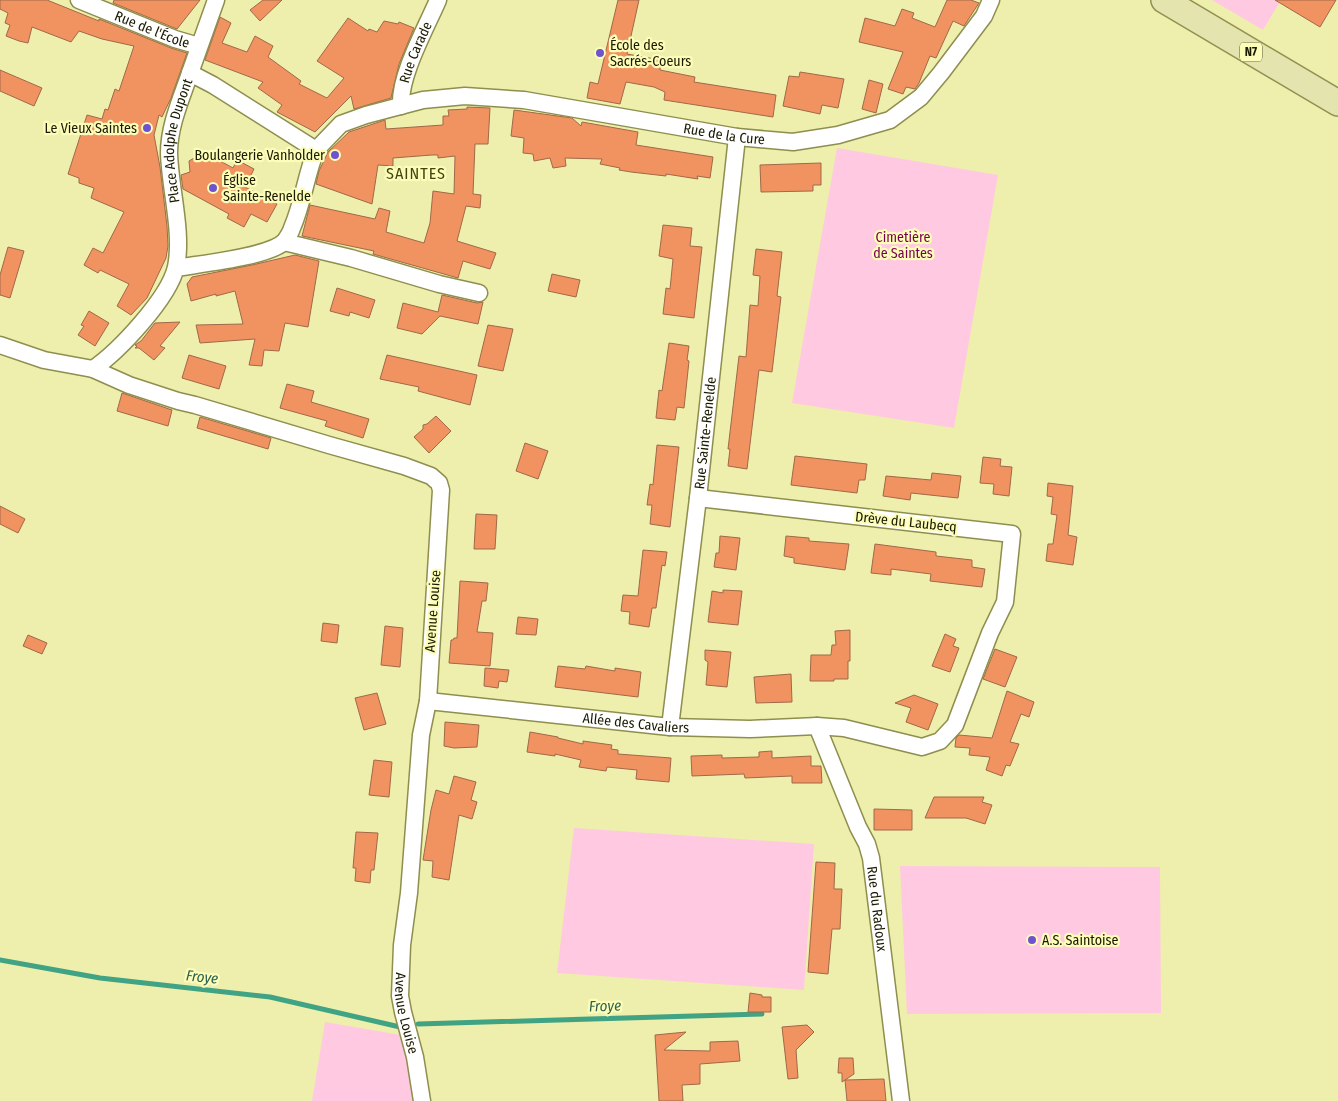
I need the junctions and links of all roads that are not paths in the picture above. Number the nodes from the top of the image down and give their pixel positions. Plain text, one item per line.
1 (79, 0) edge
2 (216, 0) edge
3 (438, 0) edge
4 (991, 0) edge
5 (1164, 0) edge
6 (199, 46) junction
7 (190, 73) junction
8 (1338, 103) edge
9 (401, 106) junction
10 (737, 137) junction
11 (316, 150) junction
12 (284, 242) junction
13 (176, 268) junction
14 (479, 293) dead end
15 (0, 346) edge
16 (93, 369) junction
17 (698, 498) junction
18 (428, 701) junction
19 (818, 726) junction
20 (670, 727) junction
21 (844, 728) joint
22 (422, 1101) edge
23 (901, 1101) edge

1 - 6 street, Rue de l'École
2 - 6 street
3 - 9 street, Rue Carade
4 - 10 street, Rue de la Cure
5 - 8 main road, N7
6 - 7 street
7 - 11 street, Place Adolphe Dupont
7 - 13 street, Place Adolphe Dupont
9 - 10 street, Rue de la Cure
9 - 11 street
10 - 17 street, Rue Sainte-Renelde
11 - 12 street
12 - 13 street
12 - 14 street
13 - 16 street, Place Adolphe Dupont
15 - 16 street
16 - 18 street, Avenue Louise
17 - 20 street, Rue Sainte-Renelde
17 - 21 street, Drève du Laubecq
18 - 20 street, Allée des Cavaliers
18 - 22 street, Avenue Louise
19 - 20 street, Allée des Cavaliers
19 - 21 street, Allée des Cavaliers
19 - 23 street, Rue du Radoux

